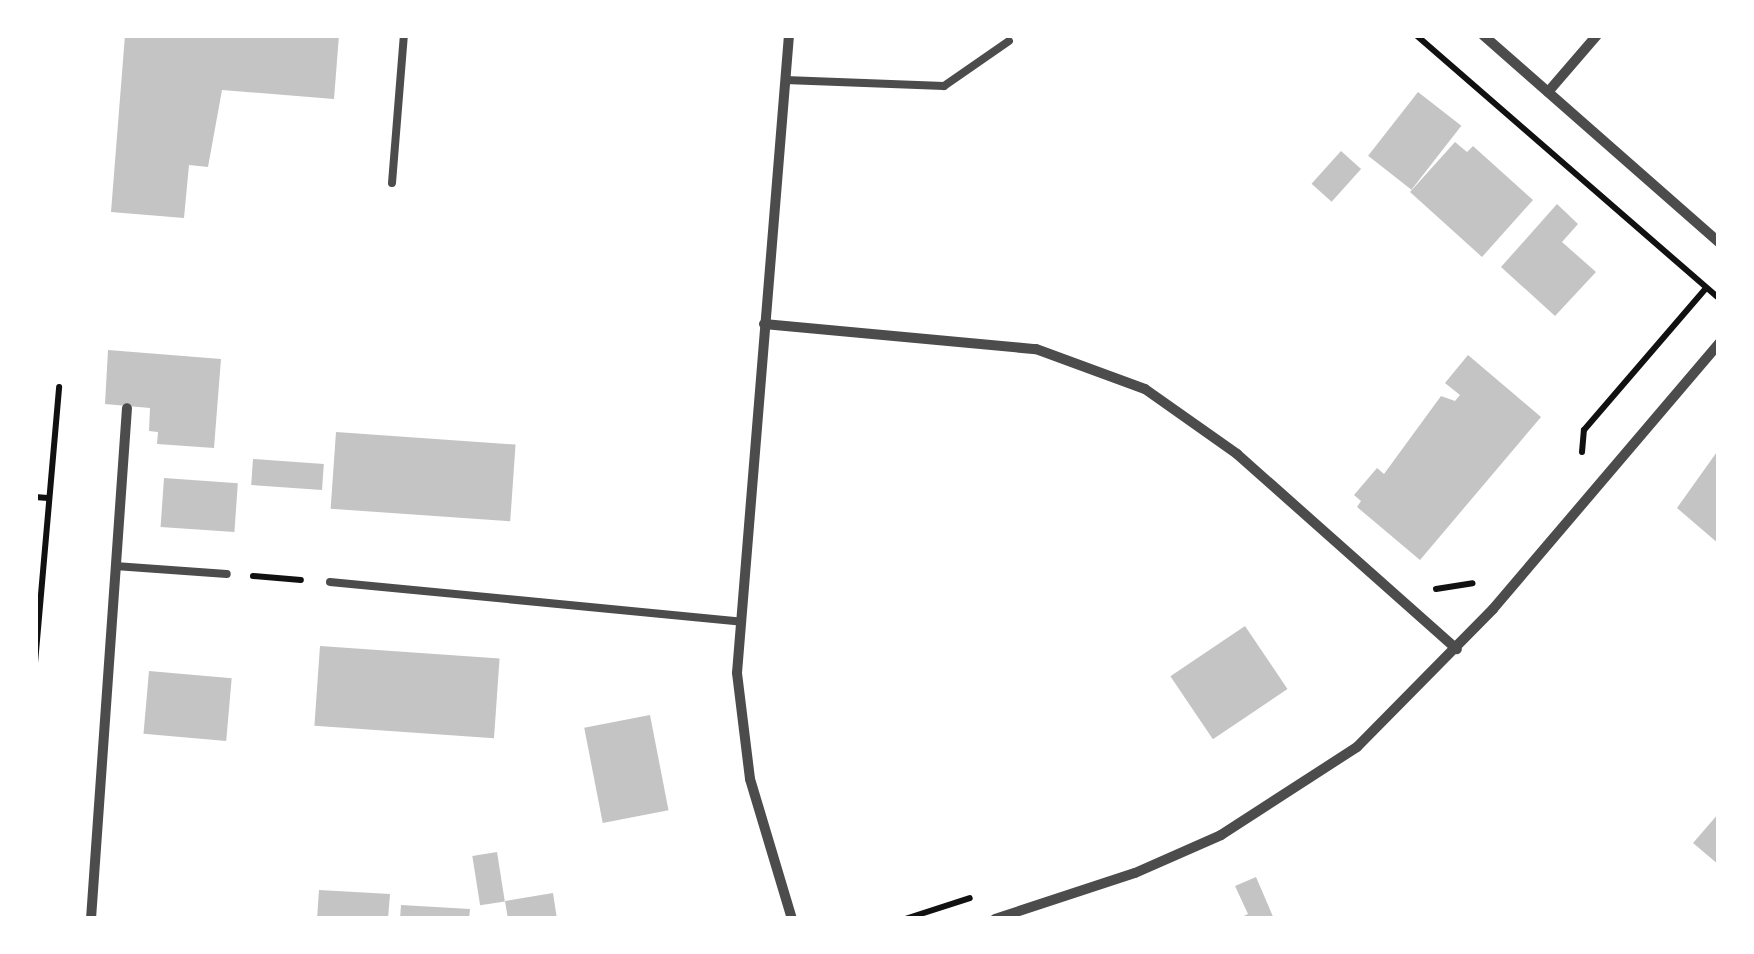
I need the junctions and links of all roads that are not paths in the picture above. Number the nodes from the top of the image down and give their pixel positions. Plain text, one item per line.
1 (404, 35) edge
2 (790, 35) edge
3 (1483, 35) edge
4 (1597, 35) edge
5 (1009, 40) dead end
6 (785, 80) junction
7 (1548, 92) junction
8 (392, 183) dead end
9 (1719, 242) edge
10 (764, 324) junction
11 (1719, 342) edge
12 (127, 408) dead end
13 (115, 566) junction
14 (227, 574) road end
15 (330, 582) road end
16 (742, 622) junction
17 (1457, 648) junction
18 (91, 919) edge
19 (792, 919) edge
20 (995, 919) edge

1 - 8 lane
2 - 6 street
3 - 7 street
4 - 7 street
5 - 6 lane
6 - 10 street
7 - 9 street
10 - 16 street
10 - 17 street
11 - 17 street
12 - 13 street
13 - 14 lane
13 - 18 street
15 - 16 lane
16 - 19 street
17 - 20 street

